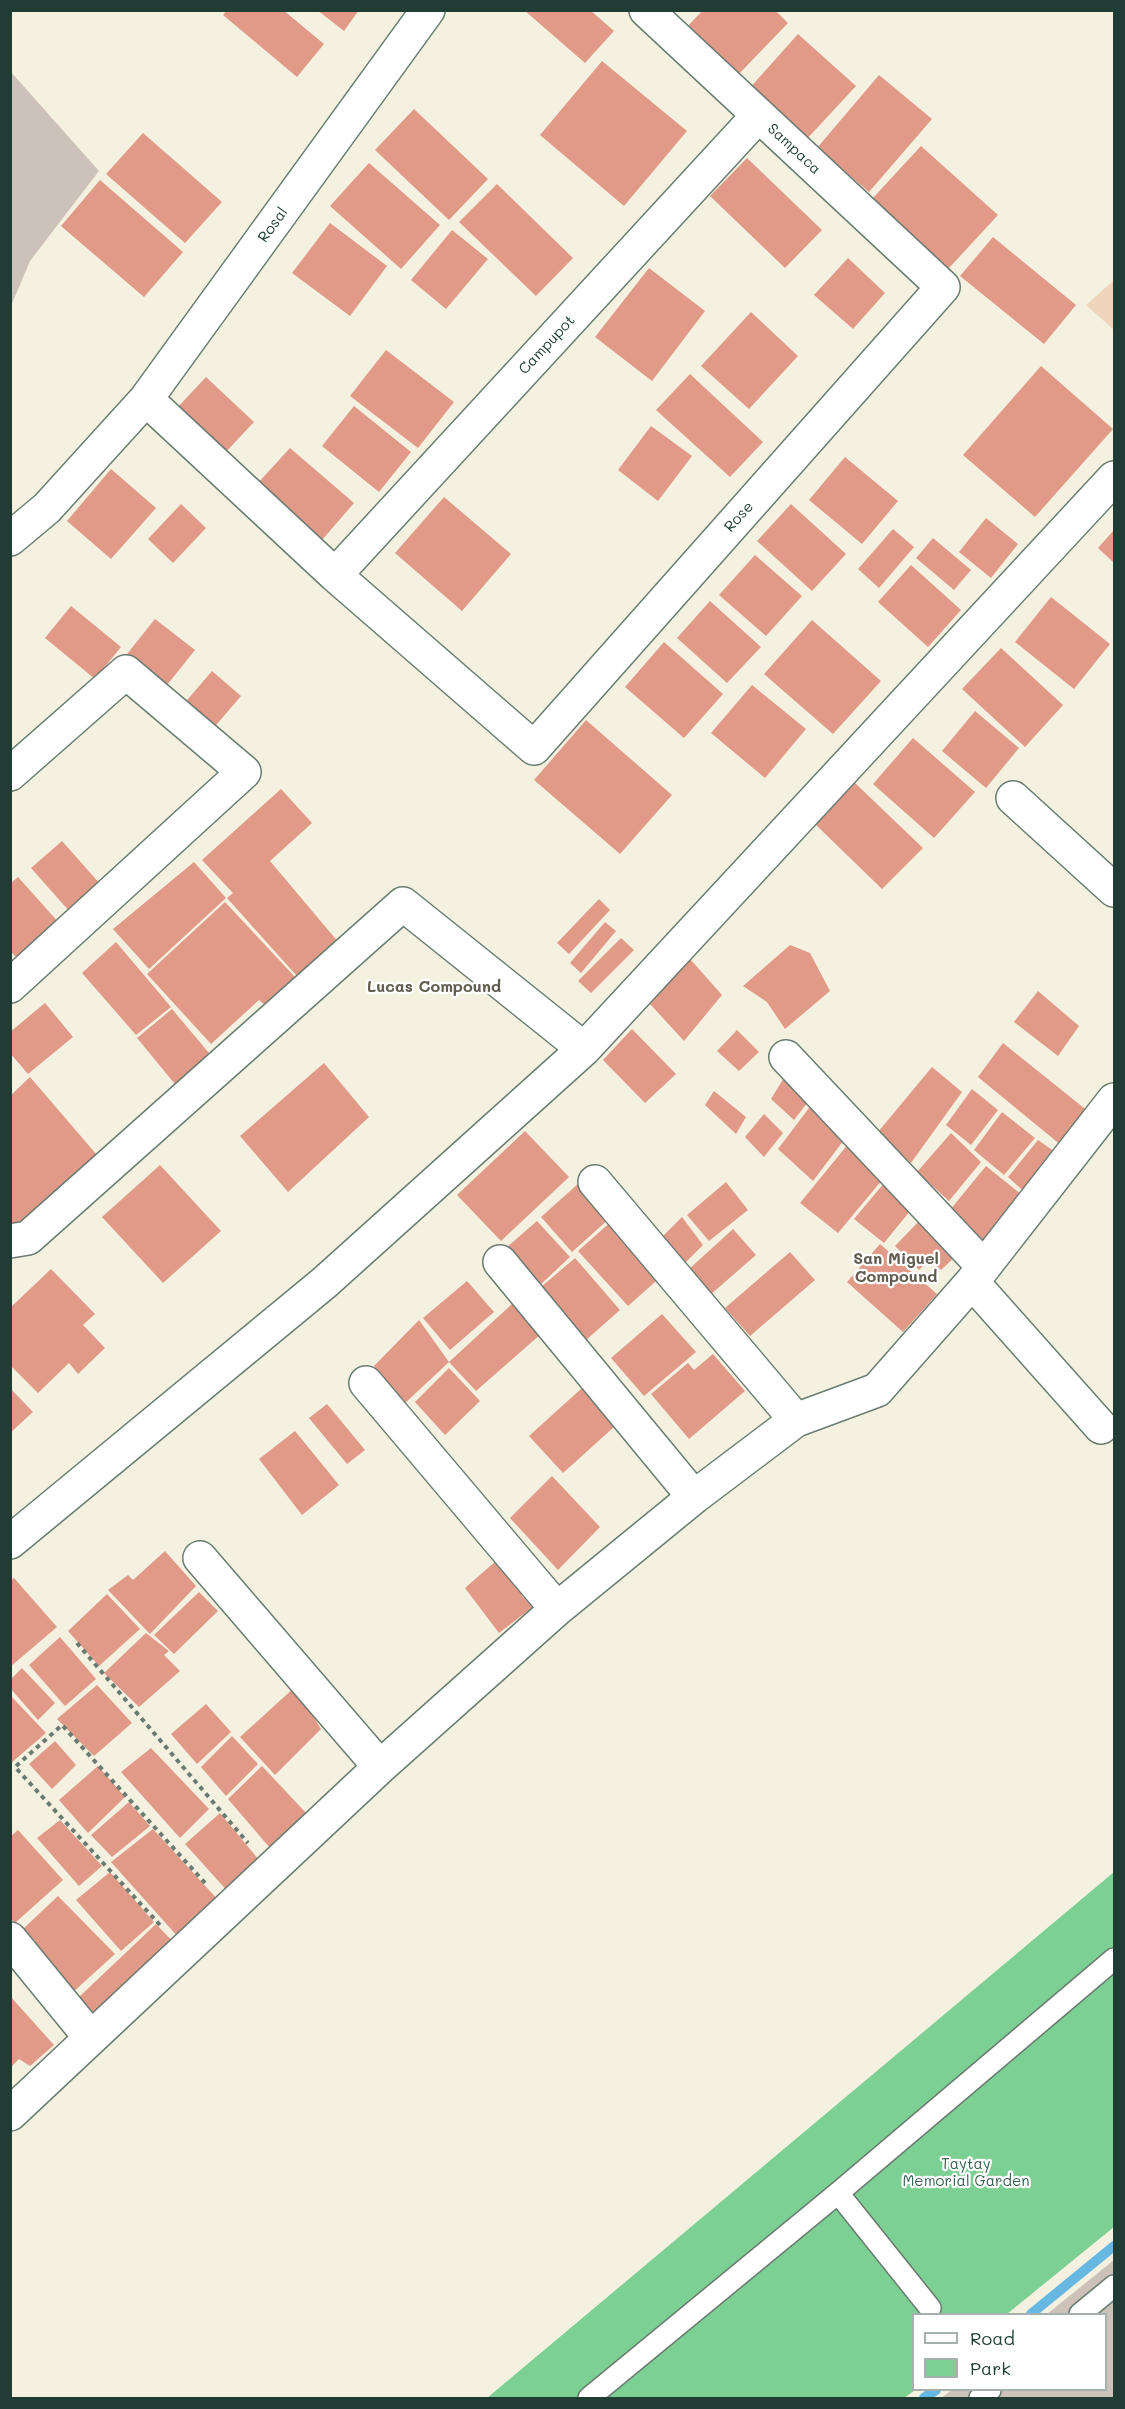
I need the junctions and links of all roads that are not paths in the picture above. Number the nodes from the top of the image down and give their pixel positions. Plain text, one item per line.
1 (428, 10) edge
2 (646, 10) edge
3 (758, 116) junction
4 (943, 287) joint
5 (146, 399) junction
6 (1114, 478) edge
7 (10, 539) edge
8 (335, 575) junction
9 (10, 774) edge
10 (1012, 798) dead end
11 (1114, 890) edge
12 (10, 986) edge
13 (584, 1049) junction
14 (786, 1057) dead end
15 (1114, 1100) edge
16 (595, 1182) dead end
17 (10, 1240) edge
18 (500, 1262) dead end
19 (978, 1275) junction
20 (366, 1383) dead end
21 (796, 1420) junction
22 (1101, 1427) dead end
23 (694, 1497) junction
24 (10, 1542) edge
25 (200, 1558) dead end
26 (557, 1609) junction
27 (380, 1767) junction
28 (10, 1939) edge
29 (1114, 1959) edge
30 (91, 2038) junction
31 (10, 2114) edge
32 (838, 2193) junction
33 (1114, 2286) edge
34 (930, 2308) dead end
35 (1081, 2313) edge
36 (589, 2398) edge

1 - 5 street, Rosal
2 - 3 street, Sampaca
3 - 4 street, Sampaca
3 - 8 street, Campupot
4 - 8 street, Rose
5 - 7 street, Rosal
5 - 8 street
6 - 13 street
9 - 12 street
10 - 11 street
13 - 17 street
13 - 24 street
14 - 19 street
15 - 19 street
16 - 21 street
18 - 23 street
19 - 21 street
19 - 22 street
20 - 26 street
21 - 23 street
23 - 26 street
25 - 27 street
26 - 27 street
27 - 30 street
28 - 30 street
29 - 32 lane
30 - 31 street
32 - 34 lane
32 - 36 lane
33 - 35 lane

